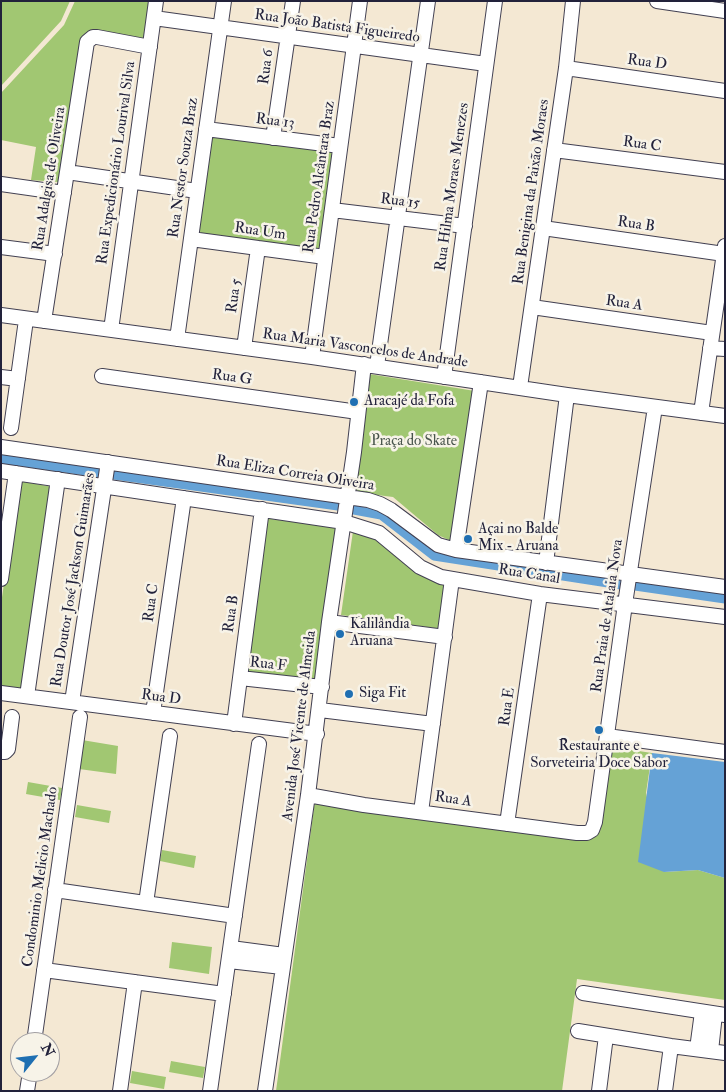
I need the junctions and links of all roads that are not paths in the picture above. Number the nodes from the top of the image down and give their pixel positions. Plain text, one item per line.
1 (156, 1) edge
2 (224, 1) edge
3 (293, 1) edge
4 (360, 1) edge
5 (428, 1) edge
6 (495, 1) edge
7 (573, 1) edge
8 (657, 1) edge
9 (725, 11) edge
10 (154, 18) junction
11 (220, 28) junction
12 (288, 37) junction
13 (354, 46) junction
14 (150, 47) junction
15 (420, 55) junction
16 (486, 64) junction
17 (566, 68) junction
18 (725, 91) edge
19 (206, 130) junction
20 (274, 138) junction
21 (340, 146) junction
22 (554, 150) junction
23 (67, 172) junction
24 (725, 172) edge
25 (131, 181) junction
26 (1, 184) edge
27 (198, 190) junction
28 (64, 192) junction
29 (332, 210) junction
30 (398, 218) junction
31 (464, 226) junction
32 (543, 228) junction
33 (191, 239) junction
34 (1, 247) edge
35 (258, 248) junction
36 (724, 250) edge
37 (55, 254) junction
38 (325, 258) junction
39 (722, 279) edge
40 (532, 307) junction
41 (1, 315) edge
42 (44, 320) junction
43 (25, 327) dead end
44 (111, 330) junction
45 (712, 333) junction
46 (177, 339) junction
47 (244, 348) junction
48 (710, 348) junction
49 (725, 349) edge
50 (312, 357) junction
51 (370, 365) junction
52 (102, 376) dead end
53 (1, 377) edge
54 (444, 377) junction
55 (18, 379) junction
56 (481, 382) junction
57 (520, 387) junction
58 (567, 395) junction
59 (655, 408) junction
60 (358, 412) junction
61 (701, 413) junction
62 (725, 416) edge
63 (11, 428) dead end
64 (1, 447) edge
65 (108, 462) junction
66 (1, 471) edge
67 (16, 474) junction
68 (58, 479) junction
69 (104, 486) junction
70 (347, 496) junction
71 (184, 498) junction
72 (262, 510) junction
73 (344, 522) junction
74 (456, 550) junction
75 (546, 563) junction
76 (630, 574) junction
77 (1, 579) edge
78 (452, 579) junction
79 (725, 587) edge
80 (540, 594) junction
81 (625, 604) junction
82 (725, 617) edge
83 (329, 622) junction
84 (445, 638) junction
85 (240, 678) junction
86 (322, 687) junction
87 (1, 693) edge
88 (27, 696) junction
89 (72, 702) junction
90 (320, 710) junction
91 (153, 713) junction
92 (80, 717) dead end
93 (12, 718) dead end
94 (234, 724) junction
95 (432, 724) junction
96 (317, 734) junction
97 (170, 736) dead end
98 (607, 736) junction
99 (259, 744) dead end
100 (1, 752) edge
101 (725, 752) edge
102 (308, 796) junction
103 (421, 812) junction
104 (507, 824) junction
105 (592, 830) joint
106 (56, 890) junction
107 (146, 903) junction
108 (235, 916) junction
109 (230, 955) junction
110 (283, 961) junction
111 (44, 970) junction
112 (135, 982) junction
113 (582, 993) dead end
114 (224, 994) junction
115 (714, 1014) edge
116 (578, 1031) dead end
117 (35, 1032) edge
118 (606, 1036) junction
119 (670, 1046) junction
120 (696, 1049) junction
121 (718, 1052) edge
122 (120, 1091) edge
123 (210, 1091) edge
124 (265, 1091) edge
125 (600, 1091) edge
126 (665, 1091) edge

1 - 10 street, Rua Expedicionário Lourival Silva
2 - 11 street, Rua Nestor Souza Braz
3 - 12 street, Rua 6
4 - 13 street, Rua Pedro Alcântara Braz
5 - 15 street, Avenida José Vicente de Almeida
6 - 16 street, Rua Hilma Moraes Menezes
7 - 17 street, Rua Benigina da Paixão Moraes
8 - 9 street
10 - 11 street, Rua João Batista Figueiredo
10 - 14 street, Rua Expedicionário Lourival Silva
11 - 12 street, Rua João Batista Figueiredo
11 - 19 street, Rua Nestor Souza Braz
12 - 13 street, Rua João Batista Figueiredo
12 - 20 street, Rua 6
13 - 15 street, Rua João Batista Figueiredo
13 - 21 street, Rua Pedro Alcântara Braz
14 - 23 street, Rua Adalgisa de Oliveira
14 - 25 street, Rua Expedicionário Lourival Silva
15 - 16 street, Rua João Batista Figueiredo
15 - 30 street, Avenida José Vicente de Almeida
16 - 31 street, Rua Hilma Moraes Menezes
17 - 18 street, Rua D
17 - 22 street, Rua Benigina da Paixão Moraes
19 - 20 street, Rua 13
19 - 27 street, Rua Nestor Souza Braz
20 - 21 street, Rua 13
21 - 29 street, Rua Pedro Alcântara Braz
22 - 24 street, Rua C
22 - 32 street, Rua Benigina da Paixão Moraes
23 - 25 street
23 - 28 street, Rua Adalgisa de Oliveira
25 - 27 street
25 - 44 street, Rua Expedicionário Lourival Silva
26 - 28 street
27 - 33 street, Rua Nestor Souza Braz
28 - 37 street, Rua Adalgisa de Oliveira
29 - 30 street, Rua 15
29 - 38 street, Rua Pedro Alcântara Braz
30 - 31 street, Rua 15
30 - 51 street, Avenida José Vicente de Almeida
31 - 54 street, Rua Hilma Moraes Menezes
32 - 36 street, Rua B
32 - 40 street, Rua Benigina da Paixão Moraes
33 - 35 street, Rua Um
33 - 46 street, Rua Nestor Souza Braz
34 - 37 street
35 - 38 street, Rua Um
35 - 47 street, Rua 5
36 - 39 street
37 - 42 street, Rua Adalgisa de Oliveira
38 - 50 street, Rua Pedro Alcântara Braz
39 - 45 street
40 - 45 street, Rua A
40 - 57 street, Rua Benigina da Paixão Moraes
41 - 42 street, Rua Maria Vasconcelos de Andrade
42 - 44 street, Rua Maria Vasconcelos de Andrade
43 - 55 street
44 - 46 street, Rua Maria Vasconcelos de Andrade
45 - 48 street
46 - 47 street, Rua Maria Vasconcelos de Andrade
47 - 50 street, Rua Maria Vasconcelos de Andrade
48 - 49 street
48 - 61 street
50 - 51 street, Rua Maria Vasconcelos de Andrade
51 - 54 street, Rua Maria Vasconcelos de Andrade
51 - 60 street, Avenida José Vicente de Almeida
52 - 60 street, Rua G
53 - 55 street
54 - 56 street, Rua Maria Vasconcelos de Andrade
55 - 63 street
56 - 57 street, Rua Maria Vasconcelos de Andrade
56 - 74 street
57 - 58 street, Rua Maria Vasconcelos de Andrade
58 - 59 street, Rua Maria Vasconcelos de Andrade
58 - 75 street
59 - 61 street, Rua Maria Vasconcelos de Andrade
59 - 76 street, Rua Praia de Atalaia Nova
60 - 70 street, Avenida José Vicente de Almeida
61 - 62 street, Rua Maria Vasconcelos de Andrade
64 - 65 street, Rua Eliza Correia Oliveira
65 - 69 street, Rua Doutor José Jackson Guimarães
65 - 70 street, Rua Eliza Correia Oliveira
66 - 67 street
67 - 68 street
67 - 77 street
68 - 69 street
68 - 88 street
69 - 71 street
69 - 89 street, Rua Doutor José Jackson Guimarães
70 - 73 street, Avenida José Vicente de Almeida
70 - 74 street, Rua Eliza Correia Oliveira
71 - 72 street
71 - 91 street, Rua C
72 - 73 street
72 - 85 street, Rua B
73 - 78 street, Rua Canal
73 - 83 street, Avenida José Vicente de Almeida
74 - 75 street, Rua Eliza Correia Oliveira
75 - 76 street, Rua Eliza Correia Oliveira
76 - 79 street, Rua Eliza Correia Oliveira
76 - 81 street, Rua Praia de Atalaia Nova
78 - 80 street, Rua Canal
78 - 84 street
80 - 81 street, Rua Canal
80 - 104 street, Rua E
81 - 82 street, Rua Canal
81 - 98 street, Rua Praia de Atalaia Nova
83 - 84 street
83 - 86 street, Avenida José Vicente de Almeida
84 - 95 street
85 - 86 street, Rua F
85 - 94 street, Rua B
86 - 90 street, Avenida José Vicente de Almeida
87 - 88 street, Rua D
88 - 89 street, Rua D
89 - 91 street, Rua D
90 - 95 street
90 - 96 street, Avenida José Vicente de Almeida
91 - 94 street, Rua D
92 - 106 street, Condominio Melicio Machado
93 - 100 street
94 - 96 street, Rua D
95 - 103 street
96 - 102 street, Avenida José Vicente de Almeida
97 - 107 street
98 - 101 street
98 - 105 street, Rua Praia de Atalaia Nova
99 - 108 street
102 - 103 street, Rua A
102 - 110 street, Avenida José Vicente de Almeida
103 - 104 street, Rua A
104 - 105 street, Rua A
106 - 107 street
106 - 111 street, Condominio Melicio Machado
107 - 108 street
108 - 109 street
109 - 110 street
109 - 114 street
110 - 124 street, Avenida José Vicente de Almeida
111 - 112 street
111 - 117 street, Condominio Melicio Machado
112 - 114 street
112 - 122 street
113 - 115 street
114 - 123 street
115 - 120 street
115 - 121 street
116 - 118 street
118 - 119 street
118 - 125 street
119 - 120 street
119 - 126 street
120 - 121 street

